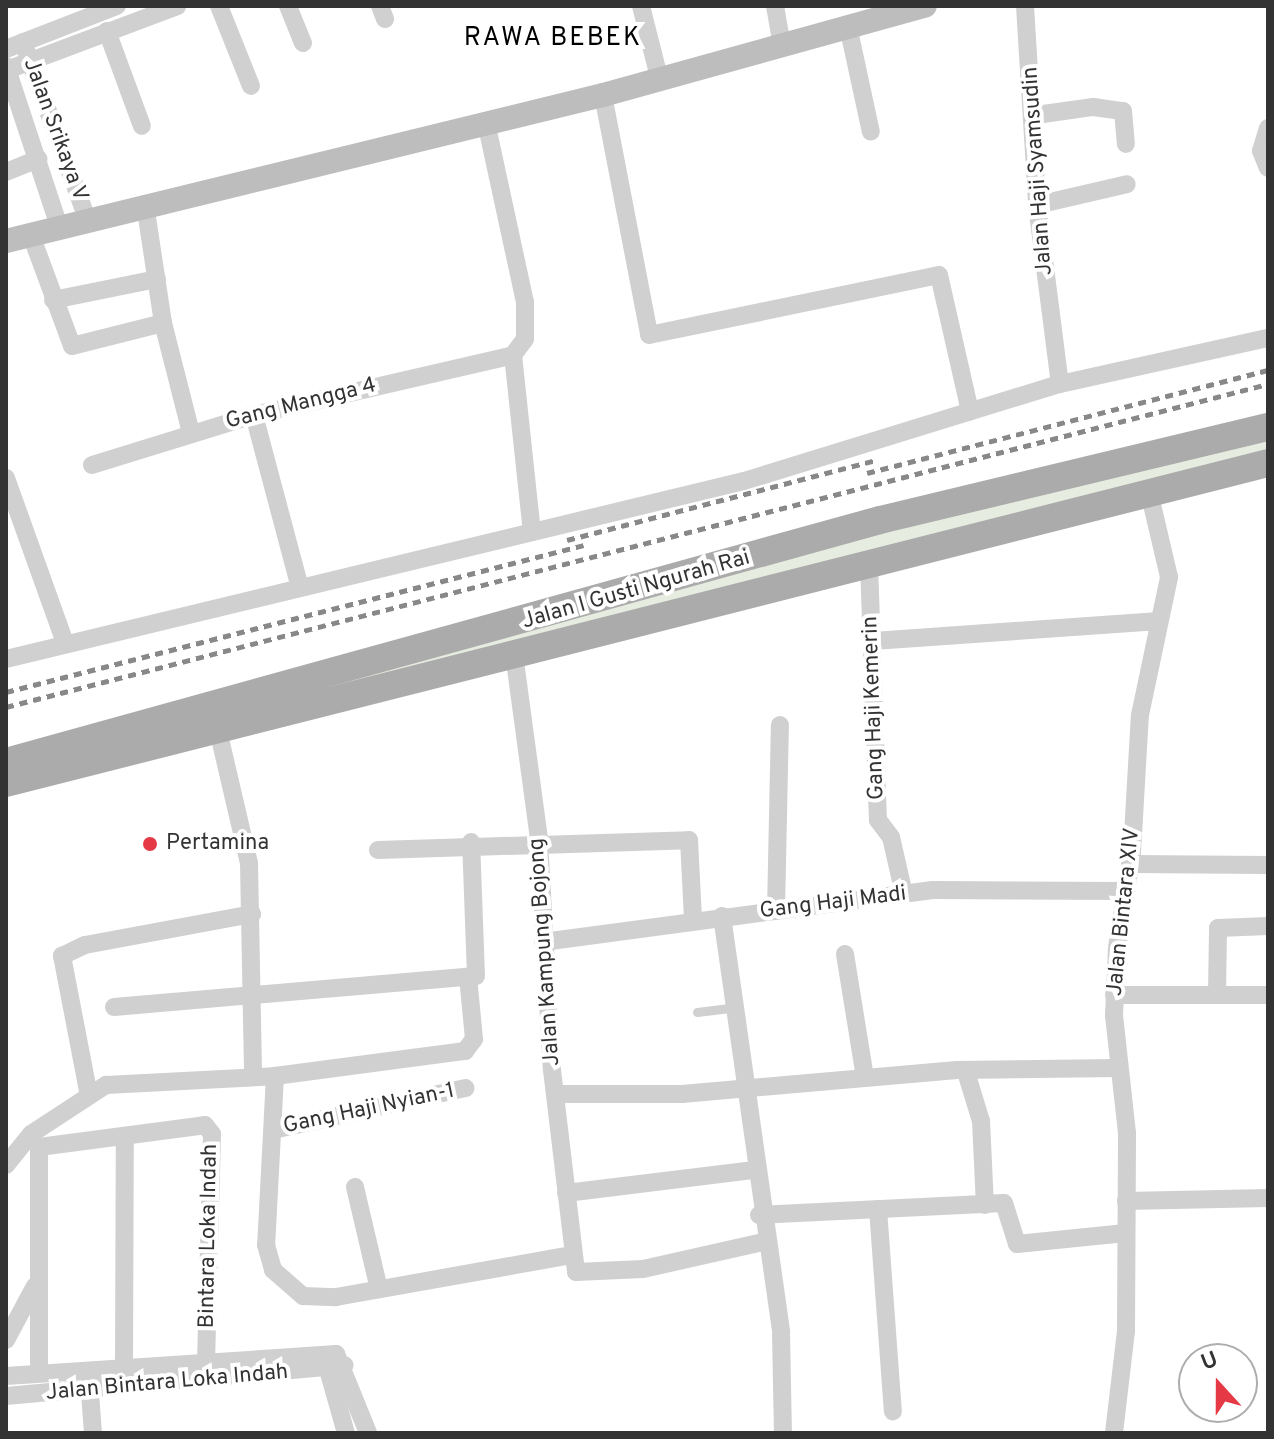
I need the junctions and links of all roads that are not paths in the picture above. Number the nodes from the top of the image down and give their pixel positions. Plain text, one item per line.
1 (117, 6) edge
2 (177, 6) edge
3 (219, 6) edge
4 (288, 6) edge
5 (641, 6) edge
6 (775, 6) edge
7 (925, 6) edge
8 (1025, 6) edge
9 (848, 26) junction
10 (107, 31) junction
11 (303, 43) dead end
12 (14, 45) edge
13 (782, 45) junction
14 (31, 60) junction
15 (7, 68) edge
16 (659, 77) junction
17 (251, 86) dead end
18 (603, 95) junction
19 (1036, 115) junction
20 (14, 116) edge
21 (486, 122) junction
22 (142, 126) dead end
23 (1268, 128) edge
24 (871, 132) dead end
25 (1126, 144) dead end
26 (38, 159) junction
27 (1268, 168) edge
28 (6, 172) edge
29 (1127, 184) dead end
30 (145, 204) junction
31 (1037, 205) junction
32 (87, 219) junction
33 (59, 226) junction
34 (31, 235) junction
35 (6, 241) edge
36 (157, 279) junction
37 (53, 300) junction
38 (163, 323) junction
39 (1268, 338) edge
40 (513, 355) junction
41 (1060, 384) junction
42 (970, 412) junction
43 (254, 415) junction
44 (1268, 427) edge
45 (191, 433) junction
46 (1268, 463) edge
47 (92, 465) dead end
48 (6, 478) edge
49 (1149, 492) junction
50 (880, 520) junction
51 (14, 527) edge
52 (532, 532) junction
53 (869, 564) junction
54 (299, 584) junction
55 (1159, 621) junction
56 (873, 641) junction
57 (65, 643) junction
58 (514, 654) junction
59 (6, 659) edge
60 (780, 725) dead end
61 (218, 730) junction
62 (105, 748) junction
63 (6, 762) edge
64 (6, 783) edge
65 (539, 840) junction
66 (471, 842) junction
67 (378, 850) dead end
68 (1130, 864) junction
69 (1268, 865) edge
70 (1126, 891) junction
71 (904, 894) junction
72 (776, 911) junction
73 (252, 914) junction
74 (722, 916) junction
75 (693, 920) junction
76 (1268, 926) edge
77 (543, 942) junction
78 (845, 954) dead end
79 (468, 977) junction
80 (251, 993) junction
81 (1217, 994) junction
82 (1114, 995) junction
83 (1268, 995) edge
84 (114, 1007) dead end
85 (736, 1007) junction
86 (697, 1012) dead end
87 (1119, 1068) junction
88 (966, 1072) junction
89 (253, 1073) junction
90 (275, 1076) junction
91 (865, 1077) junction
92 (747, 1086) junction
93 (465, 1088) dead end
94 (556, 1094) junction
95 (89, 1096) junction
96 (273, 1130) junction
97 (125, 1137) junction
98 (8, 1157) edge
99 (753, 1170) junction
100 (355, 1187) dead end
101 (566, 1193) junction
102 (1268, 1198) edge
103 (1126, 1201) junction
104 (985, 1205) junction
105 (878, 1209) junction
106 (759, 1215) junction
107 (1125, 1233) junction
108 (763, 1242) junction
109 (572, 1255) junction
110 (36, 1284) junction
111 (379, 1289) junction
112 (6, 1340) edge
113 (206, 1361) junction
114 (332, 1363) junction
115 (124, 1368) junction
116 (88, 1370) junction
117 (39, 1373) junction
118 (6, 1376) edge
119 (89, 1390) junction
120 (6, 1396) edge
121 (893, 1411) dead end
122 (93, 1433) edge
123 (346, 1433) edge
124 (368, 1433) edge
125 (783, 1433) edge
126 (1114, 1433) edge

1 - 12 street
2 - 10 street
3 - 17 street
4 - 11 street
5 - 16 street
6 - 13 street
7 - 9 street
8 - 19 street, Jalan Haji Syamsudin
9 - 13 street
9 - 24 street
10 - 14 street
10 - 22 street
12 - 14 street, Jalan Srikaya V
13 - 16 street
14 - 15 street
14 - 32 street, Jalan Srikaya V
15 - 20 street, Jalan Srikaya V
16 - 18 street
18 - 21 street
18 - 42 street
19 - 25 street
19 - 31 street, Jalan Haji Syamsudin
20 - 26 street, Jalan Srikaya V
21 - 30 street
21 - 40 street
23 - 27 street
26 - 28 street
26 - 33 street, Jalan Srikaya V
29 - 31 street
30 - 32 street
30 - 36 street
31 - 41 street, Jalan Haji Syamsudin
32 - 33 street
33 - 34 street
34 - 35 street
34 - 37 street
36 - 37 street
36 - 38 street
37 - 38 street
38 - 45 street
39 - 41 street
40 - 43 street, Gang Mangga 4
40 - 52 street
41 - 42 street
42 - 52 street
43 - 45 street, Gang Mangga 4
43 - 54 street
44 - 50 main road, Jalan I Gusti Ngurah Rai
45 - 47 street, Gang Mangga 4
46 - 49 main road, Jalan I Gusti Ngurah Rai
48 - 51 street
49 - 53 main road, Jalan I Gusti Ngurah Rai
49 - 55 street, Jalan Bintara XIV
50 - 53 main road
50 - 62 main road, Jalan I Gusti Ngurah Rai
51 - 57 street
52 - 54 street
53 - 56 street, Gang Haji Kemerin
53 - 58 main road, Jalan I Gusti Ngurah Rai
54 - 57 street
55 - 56 street
55 - 68 street, Jalan Bintara XIV
56 - 71 street, Gang Haji Kemerin
57 - 59 street
58 - 61 main road, Jalan I Gusti Ngurah Rai
58 - 65 street, Jalan Kampung Bojong
60 - 72 street
61 - 62 main road, Jalan I Gusti Ngurah Rai
61 - 73 street
62 - 63 main road, Jalan I Gusti Ngurah Rai
62 - 64 main road, Jalan I Gusti Ngurah Rai
65 - 66 street
65 - 75 street
65 - 77 street, Jalan Kampung Bojong
66 - 67 street
66 - 79 street
68 - 69 street
68 - 70 street, Jalan Bintara XIV
70 - 71 street, Gang Haji Madi
70 - 82 street, Jalan Bintara XIV
71 - 72 street, Gang Haji Madi
72 - 74 street, Gang Haji Madi
73 - 80 street
73 - 95 street
74 - 75 street, Gang Haji Madi
74 - 85 street
75 - 77 street, Gang Haji Madi
76 - 81 street
77 - 94 street, Jalan Kampung Bojong
78 - 91 street
79 - 80 street
79 - 90 street
80 - 84 street
80 - 89 street
81 - 82 street
81 - 83 street
82 - 87 street, Jalan Bintara XIV
85 - 86 lane
85 - 92 street
87 - 88 street, Jalan Kampung Bojong
87 - 103 street, Jalan Bintara XIV
88 - 91 street, Jalan Kampung Bojong
88 - 104 street
89 - 90 street
89 - 95 street
90 - 96 street
91 - 92 street, Jalan Kampung Bojong
92 - 94 street, Jalan Kampung Bojong
92 - 99 street
93 - 96 street, Gang Haji Nyian-1
94 - 101 street
95 - 98 street
96 - 111 street
97 - 110 street, Bintara Loka Indah
97 - 113 street, Bintara Loka Indah
97 - 115 street
99 - 101 street
99 - 106 street
100 - 111 street
101 - 109 street
102 - 103 street
103 - 107 street, Jalan Bintara XIV
104 - 105 street
104 - 107 street
105 - 106 street
105 - 121 street
106 - 108 street
107 - 126 street, Jalan Bintara XIV
108 - 109 street
108 - 125 street
109 - 111 street
110 - 112 street
110 - 117 street, Bintara Loka Indah
113 - 114 street, Jalan Bintara Loka Indah
113 - 115 street, Jalan Bintara Loka Indah
114 - 119 street, Jalan Bintara Loka Indah
114 - 123 street
114 - 124 street
115 - 116 street, Jalan Bintara Loka Indah
116 - 117 street, Jalan Bintara Loka Indah
116 - 119 street
117 - 118 street, Jalan Bintara Loka Indah
119 - 120 street, Jalan Bintara Loka Indah
119 - 122 street

